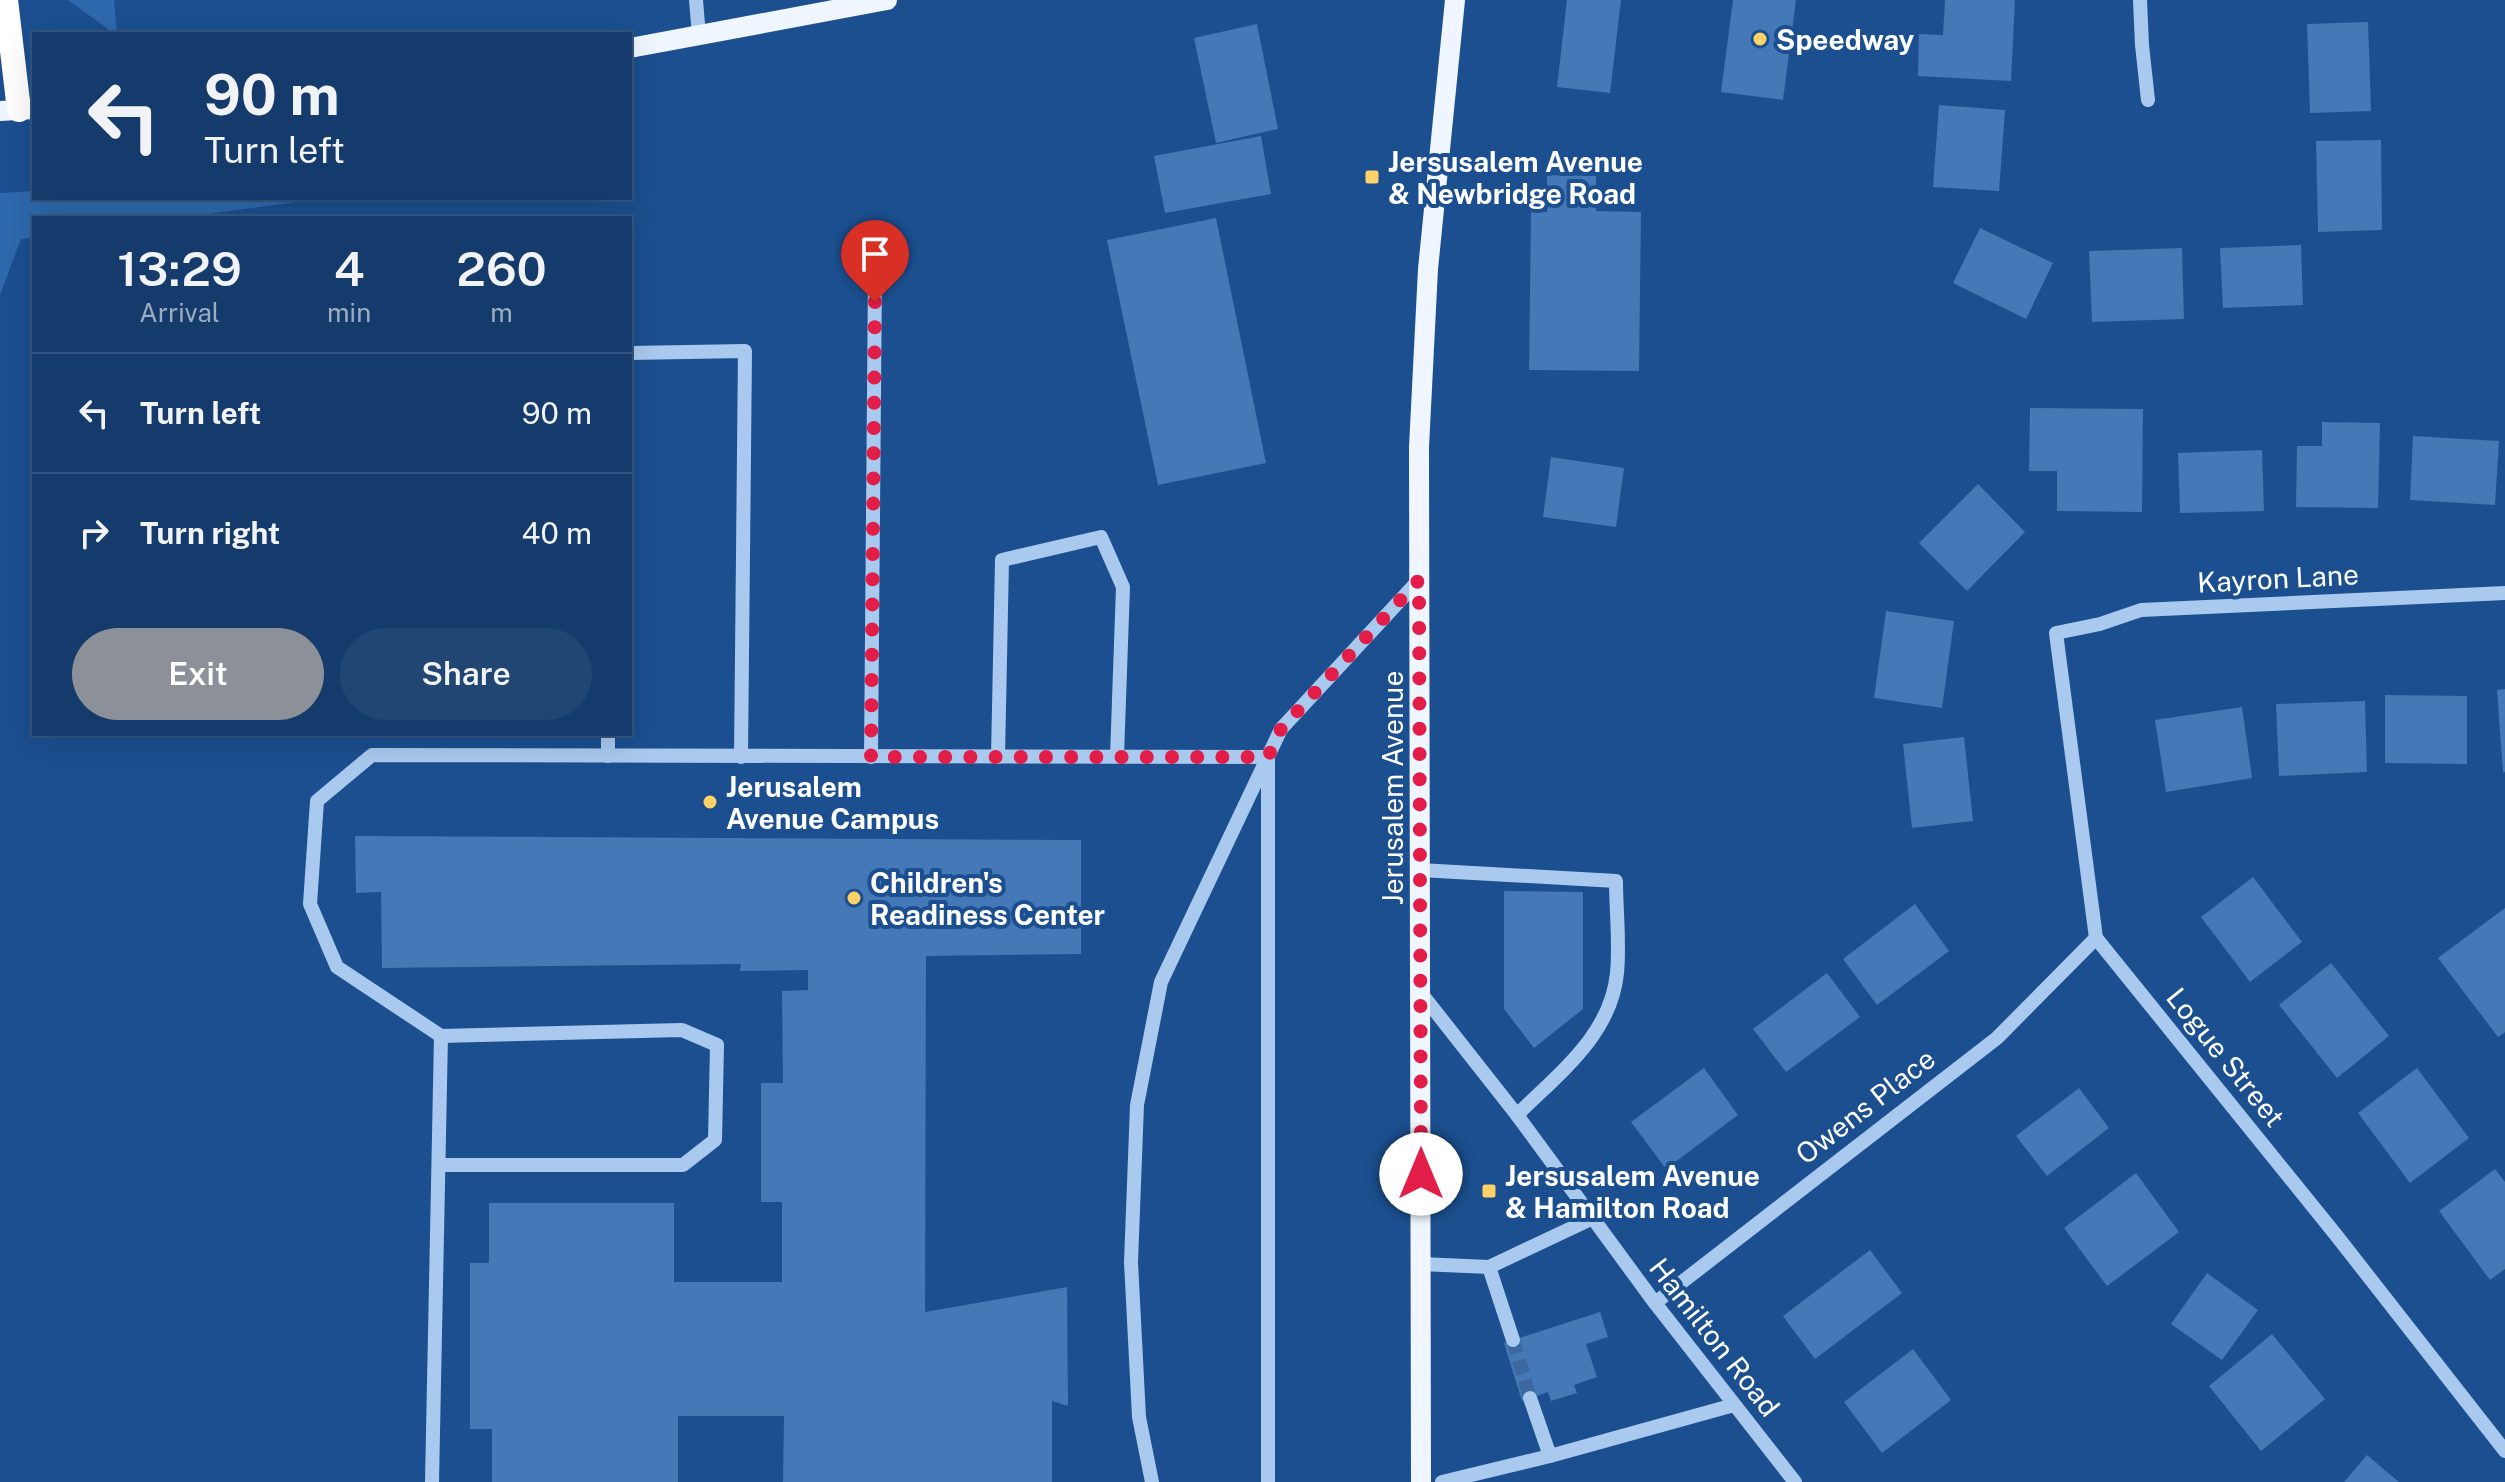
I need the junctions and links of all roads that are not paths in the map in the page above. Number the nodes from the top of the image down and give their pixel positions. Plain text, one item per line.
1 (6, 0) edge
2 (696, 0) edge
3 (887, 0) edge
4 (1455, 0) edge
5 (2140, 0) edge
6 (699, 36) junction
7 (632, 48) edge
8 (2148, 100) dead end
9 (18, 110) edge
10 (875, 271) dead end
11 (632, 353) edge
12 (1419, 580) junction
13 (2505, 593) edge
14 (608, 736) edge
15 (608, 756) junction
16 (1117, 756) junction
17 (741, 757) junction
18 (871, 757) junction
19 (998, 757) junction
20 (1268, 757) junction
21 (1420, 870) junction
22 (2096, 938) junction
23 (1421, 993) junction
24 (441, 1036) junction
25 (1517, 1115) junction
26 (439, 1165) junction
27 (1593, 1218) junction
28 (1421, 1264) junction
29 (1489, 1267) junction
30 (1655, 1303) junction
31 (1513, 1340) tunnel mouth
32 (1530, 1398) tunnel mouth
33 (1734, 1405) junction
34 (2505, 1451) edge
35 (1550, 1456) junction
36 (432, 1482) edge
37 (1152, 1482) edge
38 (1268, 1482) edge
39 (1421, 1482) edge
40 (1442, 1482) edge
41 (1795, 1482) edge

1 - 9 highway
2 - 6 street
3 - 6 main road
4 - 12 main road, Jerusalem Avenue
5 - 8 street
6 - 7 main road
10 - 18 street
11 - 17 street
12 - 20 street
12 - 21 main road, Jerusalem Avenue
13 - 22 street, Kayron Lane
14 - 15 street
15 - 17 street
15 - 24 street
16 - 19 street
16 - 19 street
16 - 20 street
17 - 18 street
18 - 19 street
20 - 37 street
20 - 38 street
21 - 23 main road, Jerusalem Avenue
21 - 25 street
22 - 30 street, Owens Place
22 - 34 street, Logue Street
23 - 25 street, Hamilton Road
23 - 28 main road, Jerusalem Avenue
24 - 26 street
24 - 26 street
25 - 27 street, Hamilton Road
26 - 36 street
27 - 29 street
27 - 30 street, Hamilton Road
28 - 29 street
28 - 39 main road, Jerusalem Avenue
29 - 31 street
30 - 33 street, Hamilton Road
32 - 35 street
33 - 35 street
33 - 41 street, Hamilton Road
35 - 40 street

